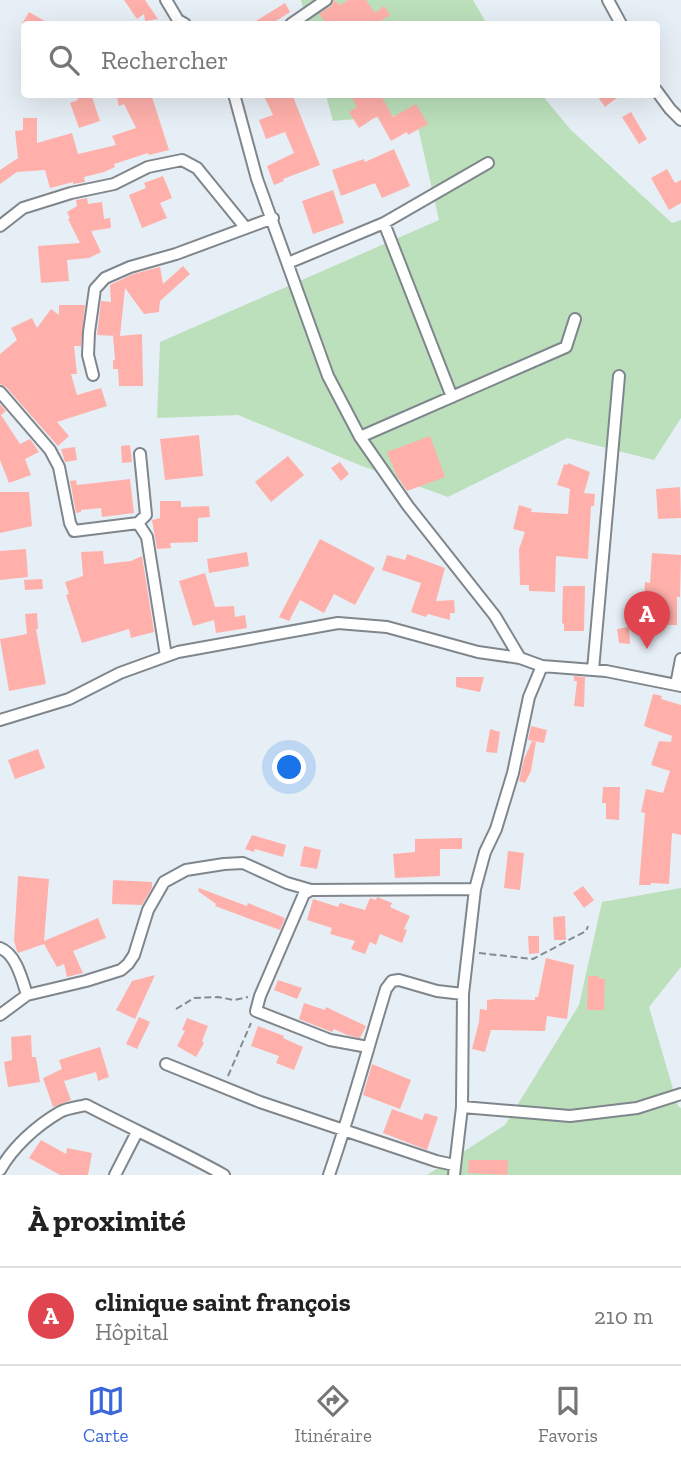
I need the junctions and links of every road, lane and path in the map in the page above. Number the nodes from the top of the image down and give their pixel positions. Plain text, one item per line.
1 (166, 0) edge
2 (177, 0) edge
3 (326, 0) edge
4 (608, 0) edge
5 (180, 21) edge
6 (181, 21) edge
7 (299, 21) edge
8 (619, 21) edge
9 (660, 95) edge
10 (235, 98) edge
11 (681, 121) edge
12 (488, 163) dead end
13 (273, 218) junction
14 (384, 223) junction
15 (0, 226) edge
16 (245, 227) junction
17 (288, 263) junction
18 (575, 319) dead end
19 (93, 375) dead end
20 (619, 376) dead end
21 (0, 392) edge
22 (452, 397) junction
23 (360, 437) junction
24 (140, 454) dead end
25 (138, 523) junction
26 (166, 656) junction
27 (520, 658) junction
28 (681, 659) edge
29 (542, 666) junction
30 (593, 670) junction
31 (679, 685) edge
32 (0, 720) edge
33 (475, 888) junction
34 (312, 890) junction
35 (588, 926) dead end
36 (0, 948) edge
37 (467, 951) junction
38 (463, 994) junction
39 (27, 995) junction
40 (260, 996) junction
41 (176, 1009) dead end
42 (256, 1011) junction
43 (0, 1015) edge
44 (368, 1048) junction
45 (166, 1064) dead end
46 (223, 1086) junction
47 (681, 1094) edge
48 (461, 1107) junction
49 (345, 1130) junction
50 (138, 1132) junction
51 (0, 1170) edge
52 (454, 1170) edge
53 (115, 1175) edge
54 (224, 1175) edge
55 (329, 1175) edge

1 - 5 street
2 - 6 street
3 - 7 street
4 - 8 street
9 - 11 street
10 - 13 street
12 - 14 street
13 - 16 street
13 - 17 street
14 - 17 street
14 - 22 street
15 - 16 street
16 - 19 street
17 - 23 street
18 - 22 street
20 - 30 street
21 - 25 street
22 - 23 street
23 - 27 street
24 - 25 street
25 - 26 street
26 - 27 street
26 - 32 street
27 - 29 street
28 - 31 street
29 - 30 street
29 - 33 street
30 - 31 street
33 - 34 street
33 - 37 street
34 - 39 street
34 - 40 street
35 - 37 path
36 - 39 street
37 - 38 street
38 - 44 street
38 - 48 street
39 - 43 street
40 - 41 path
40 - 42 street
42 - 44 street
42 - 46 path
44 - 49 street
45 - 46 street
46 - 49 street
47 - 48 street
48 - 52 street
49 - 52 street
49 - 55 street
50 - 51 street
50 - 53 street
50 - 54 street

